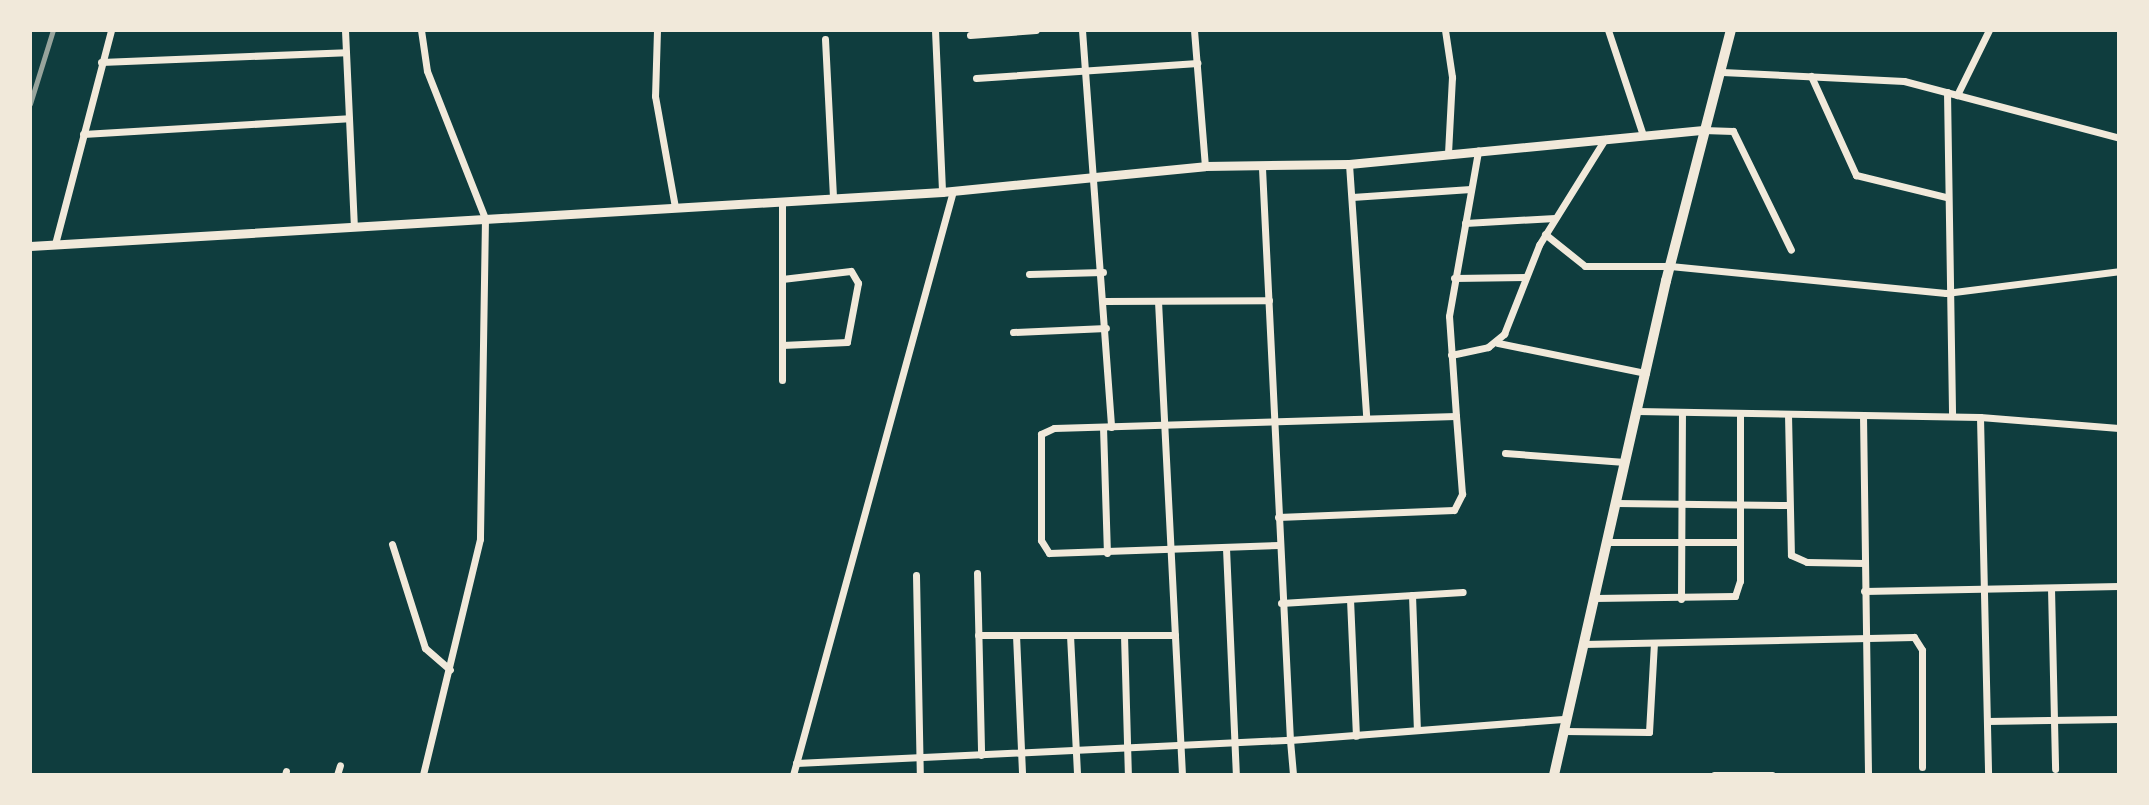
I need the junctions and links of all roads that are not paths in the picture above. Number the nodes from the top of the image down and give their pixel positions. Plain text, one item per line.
1 (111, 30) edge
2 (345, 30) edge
3 (421, 30) edge
4 (657, 30) edge
5 (935, 30) edge
6 (1036, 30) edge
7 (1082, 30) edge
8 (1194, 30) edge
9 (1444, 30) edge
10 (1608, 30) edge
11 (1731, 30) edge
12 (1989, 30) edge
13 (970, 35) dead end
14 (825, 39) dead end
15 (346, 52) junction
16 (101, 62) junction
17 (1197, 63) junction
18 (1086, 71) junction
19 (1722, 72) junction
20 (1811, 76) junction
21 (976, 78) dead end
22 (1947, 92) junction
23 (1957, 94) junction
24 (349, 118) junction
25 (1703, 130) junction
26 (83, 134) junction
27 (1643, 135) junction
28 (2119, 138) edge
29 (1605, 139) junction
30 (1478, 151) junction
31 (1448, 154) junction
32 (1349, 164) junction
33 (1205, 166) junction
34 (1262, 168) junction
35 (1097, 177) junction
36 (1471, 189) junction
37 (953, 191) junction
38 (942, 192) junction
39 (1352, 197) junction
40 (1946, 197) junction
41 (833, 198) junction
42 (782, 201) junction
43 (675, 207) junction
44 (485, 218) junction
45 (1555, 218) junction
46 (1465, 223) junction
47 (354, 226) junction
48 (1545, 234) junction
49 (55, 244) junction
50 (30, 246) edge
51 (1791, 250) dead end
52 (1670, 266) junction
53 (1103, 271) junction
54 (2119, 271) edge
55 (1029, 274) dead end
56 (1525, 277) junction
57 (1454, 278) junction
58 (782, 279) junction
59 (1946, 293) junction
60 (1269, 300) junction
61 (1105, 301) junction
62 (1158, 301) junction
63 (1106, 328) junction
64 (1013, 332) dead end
65 (1498, 343) junction
66 (782, 345) junction
67 (1451, 355) junction
68 (1646, 373) junction
69 (782, 380) dead end
70 (1637, 411) junction
71 (1682, 413) junction
72 (1788, 414) junction
73 (1740, 415) junction
74 (1863, 415) junction
75 (1366, 416) junction
76 (1456, 416) junction
77 (1952, 416) junction
78 (1980, 417) junction
79 (1275, 425) junction
80 (1107, 427) junction
81 (1164, 428) junction
82 (2119, 428) edge
83 (1505, 453) dead end
84 (1625, 463) junction
85 (1616, 503) junction
86 (1682, 503) junction
87 (1739, 504) junction
88 (1789, 505) junction
89 (1278, 517) junction
90 (1607, 542) junction
91 (1681, 542) junction
92 (1740, 542) junction
93 (392, 544) dead end
94 (1279, 545) junction
95 (1226, 548) junction
96 (1171, 550) junction
97 (1107, 553) junction
98 (1864, 563) junction
99 (977, 573) dead end
100 (916, 575) dead end
101 (2119, 586) edge
102 (2051, 588) junction
103 (1984, 589) junction
104 (1864, 591) junction
105 (1463, 592) dead end
106 (1412, 595) junction
107 (1594, 598) junction
108 (1350, 599) junction
109 (1681, 599) junction
110 (1281, 603) junction
111 (978, 635) junction
112 (1016, 635) junction
113 (1070, 635) junction
114 (1124, 635) junction
115 (1175, 635) junction
116 (1865, 638) junction
117 (1654, 643) junction
118 (1583, 644) junction
119 (450, 670) junction
120 (1566, 719) junction
121 (2119, 719) edge
122 (2053, 720) junction
123 (1987, 721) junction
124 (1417, 730) junction
125 (1564, 731) junction
126 (1356, 736) junction
127 (1290, 740) junction
128 (1235, 743) junction
129 (1181, 744) junction
130 (1127, 747) junction
131 (1076, 750) junction
132 (1021, 753) junction
133 (981, 755) junction
134 (920, 757) junction
135 (796, 763) junction
136 (341, 765) dead end
137 (1922, 767) dead end
138 (2054, 769) dead end
139 (1988, 773) dead end
140 (337, 775) edge
141 (423, 775) edge
142 (793, 775) edge
143 (920, 775) edge
144 (1021, 775) edge
145 (1077, 775) edge
146 (1128, 775) edge
147 (1182, 775) edge
148 (1236, 775) edge
149 (1293, 775) edge
150 (1554, 775) edge
151 (1714, 775) edge
152 (1772, 775) edge
153 (1868, 775) edge

1 - 16 street
2 - 15 street
3 - 44 street
4 - 43 street
5 - 38 street
6 - 13 street
7 - 18 street
8 - 17 street
9 - 31 street
10 - 27 street
11 - 19 main road
12 - 23 street
14 - 41 street
15 - 16 street
15 - 24 street
16 - 26 street
17 - 18 street
17 - 33 street
18 - 21 street
18 - 35 street
19 - 20 street
19 - 25 main road
20 - 22 street
20 - 40 street
22 - 23 street
22 - 40 street
23 - 28 street
24 - 26 street
24 - 47 street
25 - 27 street
25 - 51 street
25 - 52 main road
26 - 49 street
27 - 29 street
29 - 30 street
29 - 45 street
30 - 31 street
30 - 36 street
31 - 32 street
32 - 34 street
32 - 39 street
33 - 34 street
33 - 35 street
34 - 60 street
35 - 37 street
35 - 53 street
36 - 39 street
36 - 46 street
37 - 38 street
37 - 135 street
38 - 41 street
39 - 75 street
40 - 59 street
41 - 42 street
42 - 43 street
42 - 58 street
43 - 44 street
44 - 47 street
44 - 119 street
45 - 46 street
45 - 48 street
46 - 57 street
47 - 49 street
48 - 52 street
48 - 56 street
49 - 50 street
52 - 59 street
52 - 68 main road
53 - 55 street
53 - 61 street
54 - 59 street
56 - 57 street
56 - 65 street
57 - 67 street
58 - 66 street
58 - 66 street
59 - 77 street
60 - 62 street
60 - 79 street
61 - 62 street
61 - 63 street
62 - 81 street
63 - 64 street
63 - 80 street
65 - 67 street
65 - 68 street
66 - 69 street
67 - 76 street
68 - 70 main road
70 - 71 street
70 - 84 main road
71 - 73 street
71 - 86 street
72 - 73 street
72 - 74 street
72 - 88 street
73 - 87 street
74 - 77 street
74 - 98 street
75 - 76 street
75 - 79 street
76 - 89 street
77 - 78 street
78 - 82 street
78 - 103 street
79 - 81 street
79 - 89 street
80 - 81 street
80 - 97 street
80 - 97 street
81 - 96 street
83 - 84 street
84 - 85 main road
85 - 86 street
85 - 90 main road
86 - 87 street
86 - 91 street
87 - 88 street
87 - 92 street
88 - 98 street
89 - 94 street
90 - 91 street
90 - 107 main road
91 - 92 street
91 - 109 street
92 - 109 street
93 - 119 street
94 - 95 street
94 - 110 street
95 - 96 street
95 - 128 street
96 - 97 street
96 - 115 street
98 - 104 street
99 - 111 street
100 - 134 street
101 - 102 street
102 - 103 street
102 - 122 street
103 - 104 street
103 - 123 street
104 - 116 street
105 - 106 street
106 - 108 street
106 - 124 street
107 - 109 street
107 - 118 main road
108 - 110 street
108 - 126 street
110 - 127 street
111 - 112 street
111 - 133 street
112 - 113 street
112 - 132 street
113 - 114 street
113 - 131 street
114 - 115 street
114 - 130 street
115 - 129 street
116 - 117 street
116 - 137 street
116 - 153 street
117 - 118 street
117 - 125 street
118 - 120 main road
119 - 141 street
120 - 124 street
120 - 125 main road
121 - 122 street
122 - 123 street
122 - 138 street
123 - 139 street
124 - 126 street
125 - 150 main road
126 - 127 street
127 - 128 street
127 - 149 street
128 - 129 street
128 - 148 street
129 - 130 street
129 - 147 street
130 - 131 street
130 - 146 street
131 - 132 street
131 - 145 street
132 - 133 street
132 - 144 street
133 - 134 street
134 - 135 street
134 - 143 street
135 - 142 street
136 - 140 street
151 - 152 street

